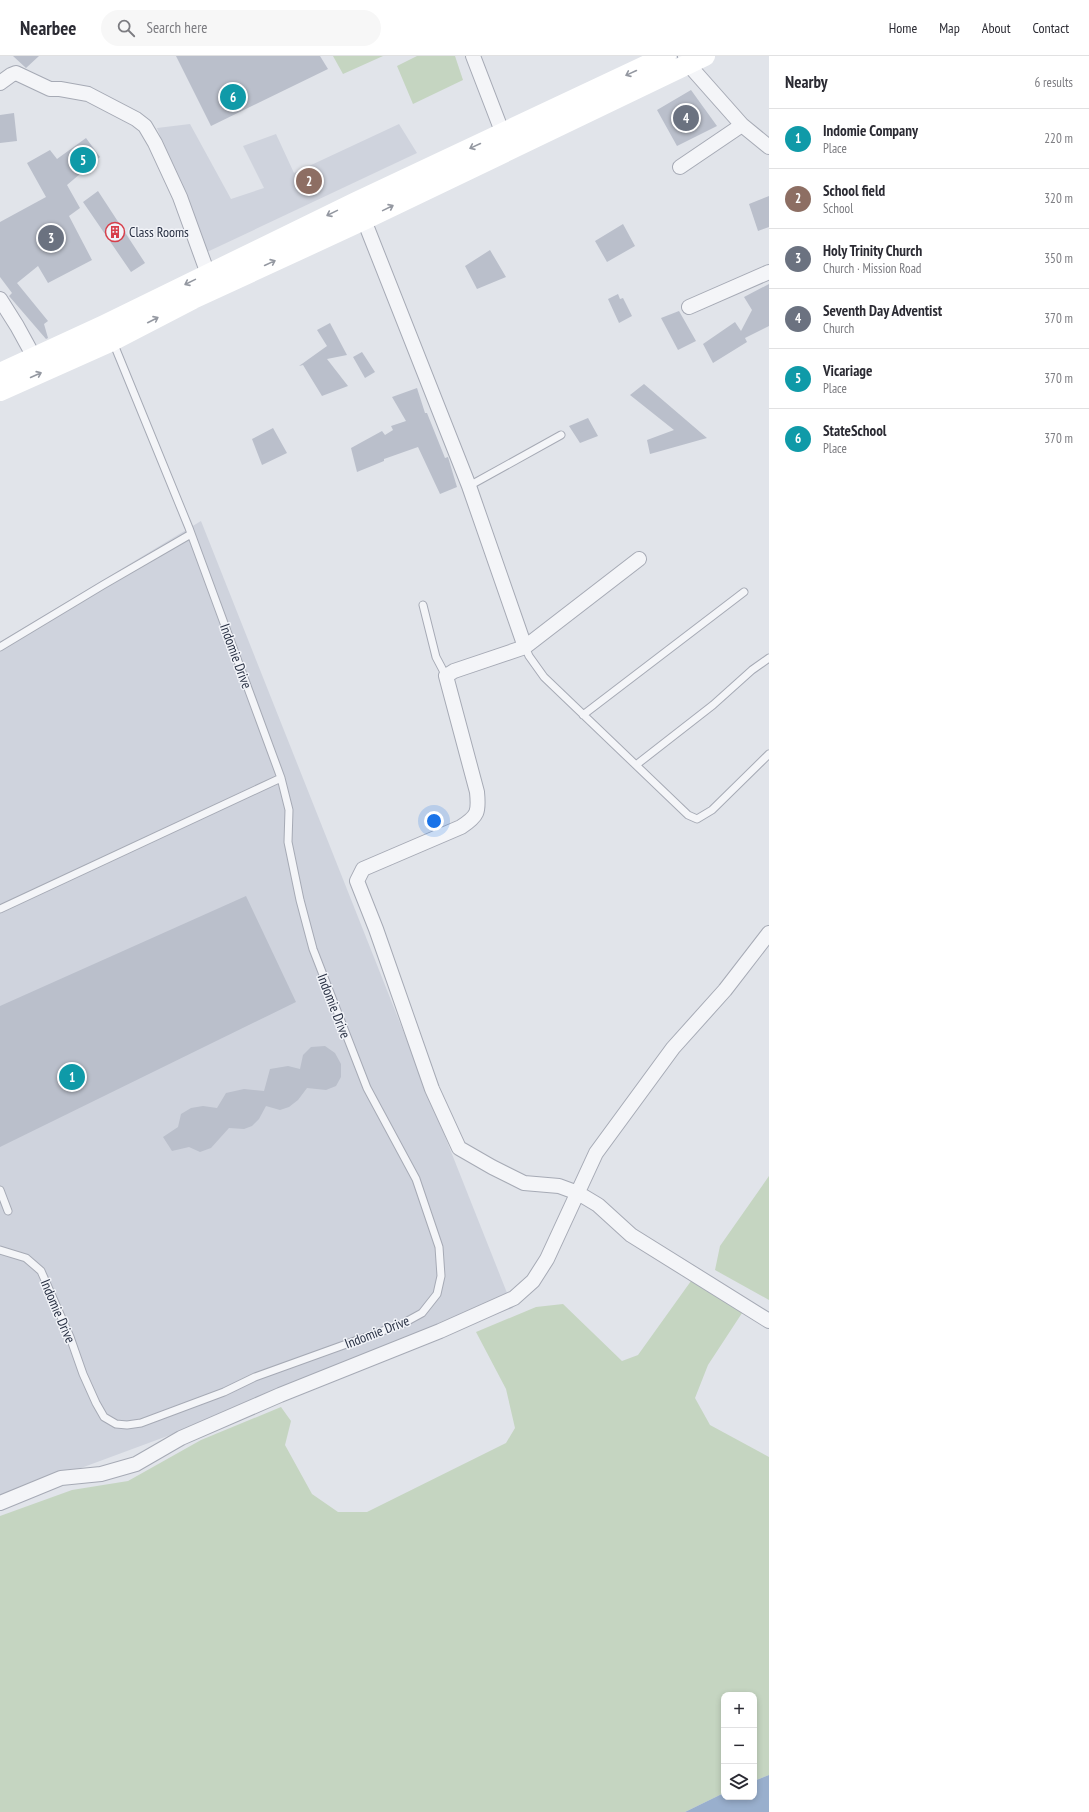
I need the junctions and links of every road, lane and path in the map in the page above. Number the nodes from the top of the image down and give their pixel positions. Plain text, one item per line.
1 (472, 56) edge
2 (666, 56) edge
3 (693, 59) edge
4 (0, 83) edge
5 (742, 125) junction
6 (503, 134) junction
7 (769, 147) edge
8 (680, 167) dead end
9 (364, 220) junction
10 (769, 272) edge
11 (208, 274) junction
12 (0, 299) edge
13 (689, 307) dead end
14 (108, 333) junction
15 (34, 357) junction
16 (0, 373) edge
17 (0, 391) edge
18 (561, 435) dead end
19 (469, 486) junction
20 (191, 534) junction
21 (639, 559) dead end
22 (744, 592) dead end
23 (423, 605) dead end
24 (525, 646) junction
25 (0, 647) edge
26 (769, 658) edge
27 (446, 676) junction
28 (583, 715) junction
29 (769, 754) edge
30 (636, 765) junction
31 (281, 778) junction
32 (0, 909) edge
33 (769, 934) edge
34 (0, 1190) edge
35 (578, 1193) junction
36 (8, 1211) dead end
37 (0, 1250) edge
38 (769, 1321) edge
39 (0, 1503) edge

1 - 6 street
2 -> 6 main road
3 - 5 street
9 -> 3 main road
4 - 11 street
5 - 7 street
5 - 8 street
6 -> 11 main road
14 -> 9 main road
9 - 19 street
10 - 13 street
11 -> 14 main road
12 - 15 street
14 - 15 main road
17 -> 14 main road
14 - 20 lane, Indomie Drive
15 - 16 main road
18 - 19 lane
19 - 24 street
20 - 25 lane
20 - 31 lane, Indomie Drive
21 - 24 street
22 - 28 lane
23 - 27 lane
24 - 27 street
24 - 28 lane
26 - 30 lane
27 - 35 street
28 - 30 lane
29 - 30 lane
31 - 32 lane
31 - 37 lane, Indomie Drive
33 - 35 street
34 - 36 lane
35 - 38 street
35 - 39 street

